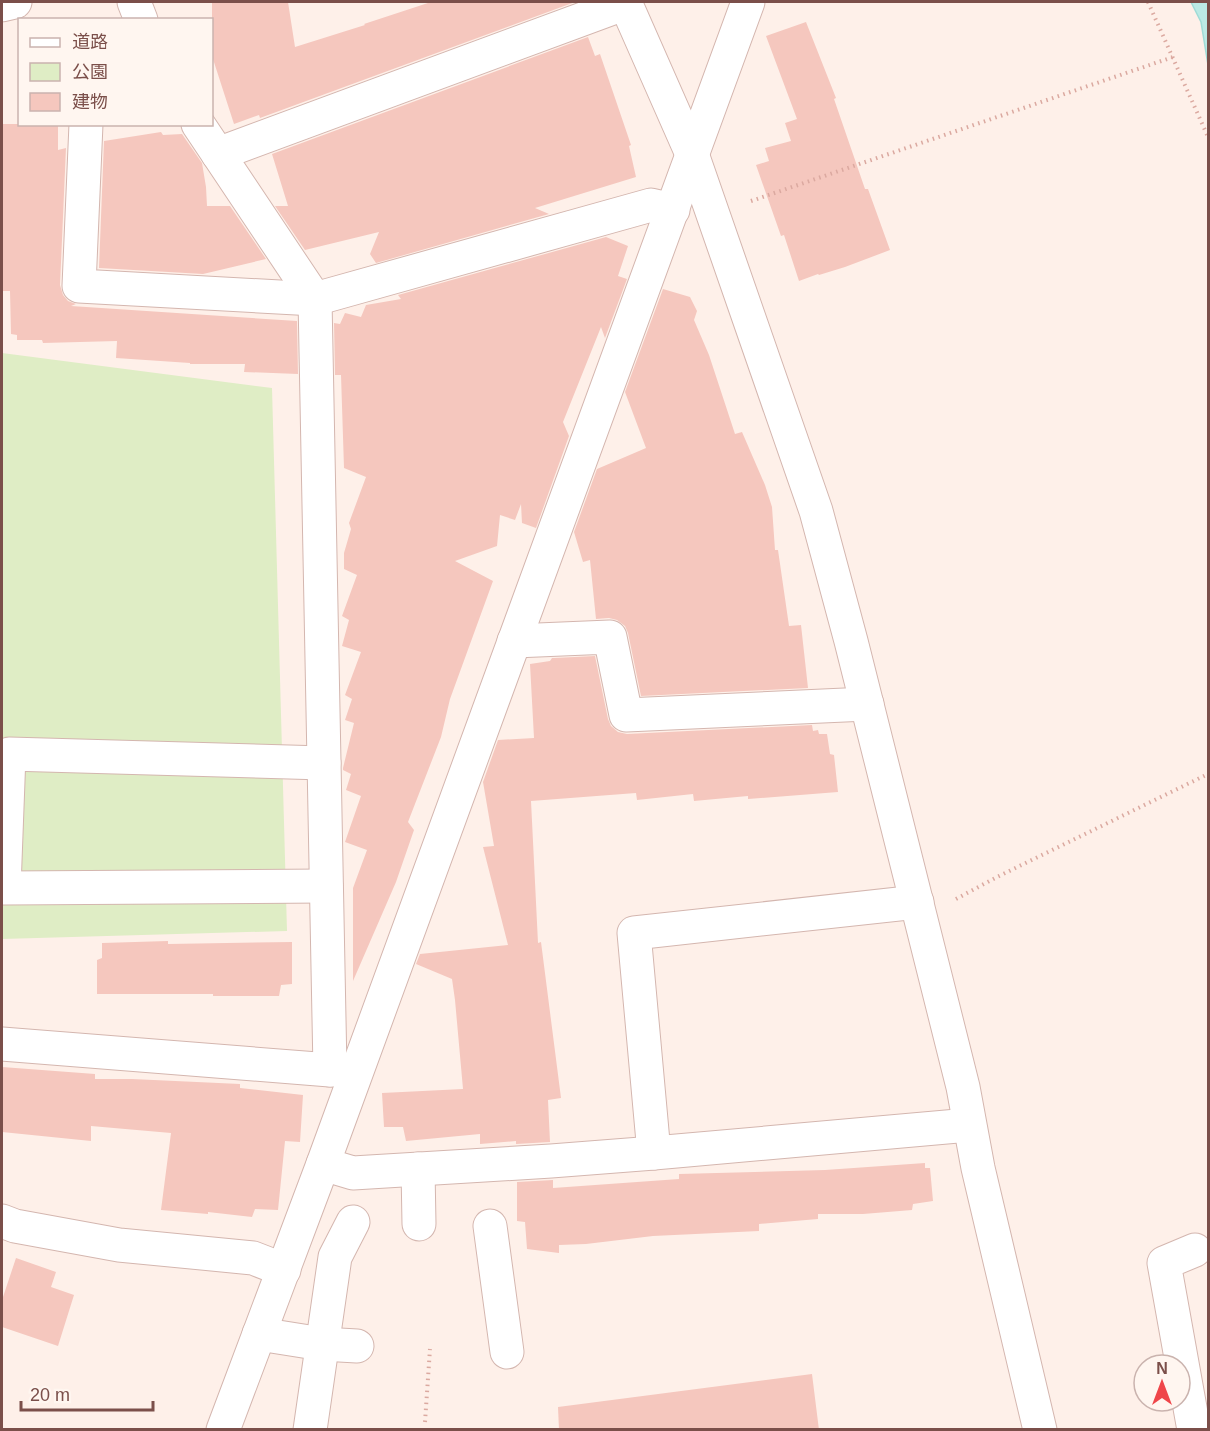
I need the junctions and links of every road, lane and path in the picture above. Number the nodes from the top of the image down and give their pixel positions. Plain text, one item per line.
1 (15, 2) edge
2 (134, 2) edge
3 (626, 2) edge
4 (748, 2) edge
5 (1148, 2) edge
6 (2, 5) edge
7 (140, 18) edge
8 (1173, 57) junction
9 (86, 126) edge
10 (199, 126) edge
11 (1209, 137) edge
12 (218, 154) junction
13 (692, 154) junction
14 (673, 210) junction
15 (713, 214) junction
16 (315, 299) junction
17 (514, 641) junction
18 (867, 704) junction
19 (324, 764) junction
20 (1209, 774) edge
21 (326, 886) junction
22 (919, 910) junction
23 (2, 1044) edge
24 (343, 1070) junction
25 (969, 1125) junction
26 (654, 1153) junction
27 (323, 1164) junction
28 (418, 1169) junction
29 (2, 1221) edge
30 (353, 1222) dead end
31 (419, 1224) dead end
32 (490, 1226) dead end
33 (1195, 1250) dead end
34 (288, 1257) junction
35 (334, 1257) junction
36 (259, 1334) junction
37 (321, 1344) junction
38 (357, 1346) dead end
39 (430, 1349) dead end
40 (507, 1352) dead end
41 (425, 1422) dead end
42 (223, 1430) edge
43 (310, 1430) edge
44 (1040, 1430) edge
45 (1194, 1430) edge

1 - 6 street
2 - 7 street
3 - 12 street
3 - 13 street
4 - 13 street
5 - 8 path
8 - 11 path
8 - 15 path
9 - 16 street
10 - 12 street
12 - 16 street
13 - 14 street
13 - 15 street
14 - 16 street
14 - 17 street
15 - 18 street
16 - 19 street
17 - 18 street
17 - 24 street
18 - 22 street
19 - 21 street
19 - 21 street
20 - 22 path
21 - 24 street
22 - 25 street
22 - 26 street
23 - 24 street
24 - 27 street
25 - 26 street
25 - 44 street
26 - 28 street
27 - 28 street
27 - 34 street
28 - 31 street
29 - 34 street
30 - 35 street
32 - 40 street
33 - 45 street
34 - 35 street
34 - 36 street
35 - 37 street
36 - 37 street
36 - 42 street
37 - 38 street
37 - 43 street
39 - 41 path

